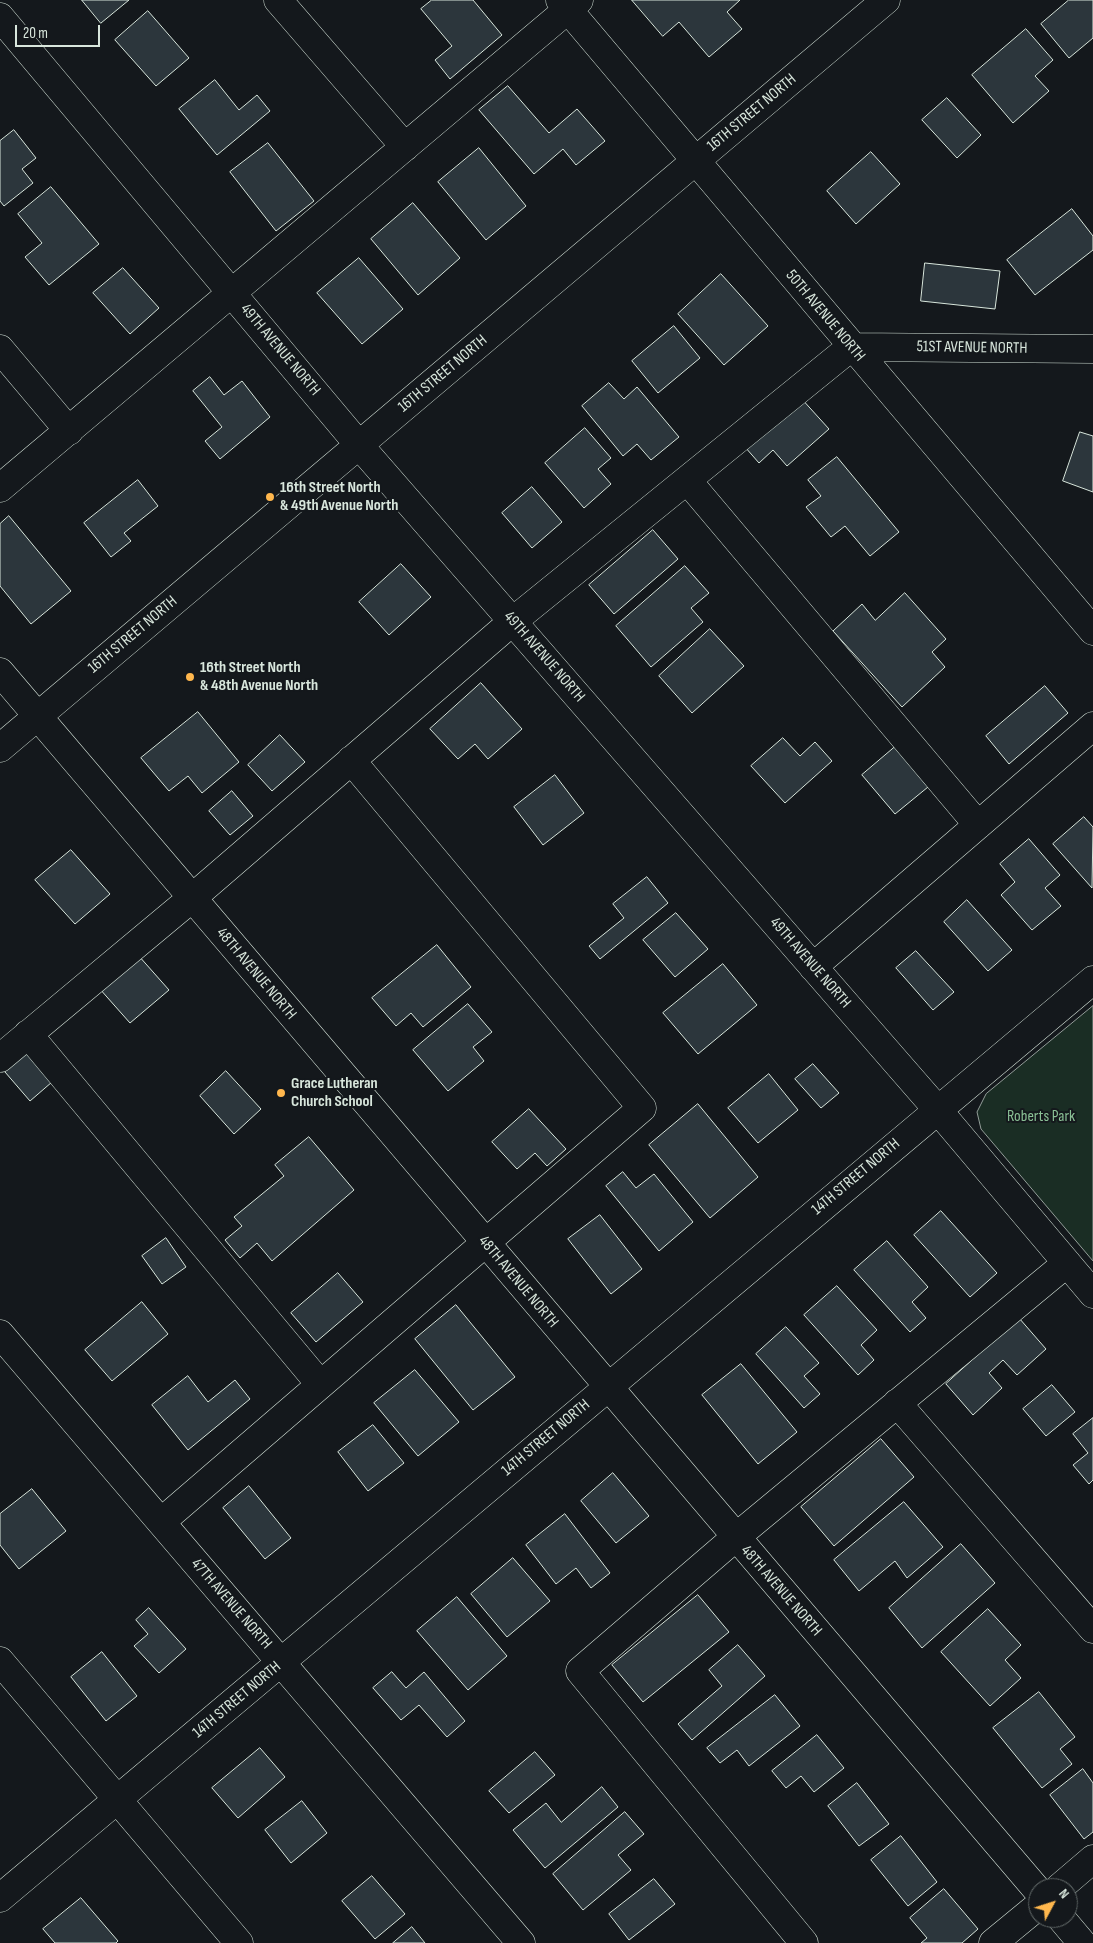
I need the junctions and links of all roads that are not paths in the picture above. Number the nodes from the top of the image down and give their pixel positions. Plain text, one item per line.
1 (278, 0) edge
2 (886, 0) edge
3 (569, 3) edge
4 (0, 17) edge
5 (405, 147) junction
6 (695, 161) junction
7 (232, 294) junction
8 (851, 346) junction
9 (0, 349) edge
10 (1093, 349) edge
11 (69, 431) junction
12 (359, 445) junction
13 (687, 480) junction
14 (0, 488) edge
15 (512, 621) junction
16 (1093, 631) edge
17 (0, 672) edge
18 (38, 716) junction
19 (1093, 726) edge
20 (0, 748) edge
21 (351, 760) junction
22 (978, 825) junction
23 (192, 898) junction
24 (813, 967) junction
25 (1093, 980) edge
26 (28, 1034) junction
27 (0, 1058) edge
28 (937, 1109) junction
29 (484, 1242) junction
30 (1067, 1262) junction
31 (1093, 1294) edge
32 (0, 1334) edge
33 (320, 1384) junction
34 (607, 1387) junction
35 (897, 1403) junction
36 (161, 1522) junction
37 (736, 1538) junction
38 (1093, 1628) edge
39 (0, 1661) edge
40 (281, 1662) junction
41 (117, 1800) junction
42 (1093, 1859) edge
43 (1071, 1878) edge
44 (1028, 1879) edge
45 (0, 1898) edge
46 (1028, 1914) edge
47 (1069, 1928) edge
48 (239, 1943) edge
49 (521, 1943) edge
50 (804, 1943) edge
51 (993, 1943) edge
52 (1082, 1943) edge

1 - 5 street
2 - 6 street, 16TH STREET NORTH
3 - 5 street
3 - 6 street, 50TH AVENUE NORTH
4 - 7 street, 49TH AVENUE NORTH
5 - 7 street
6 - 8 street, 50TH AVENUE NORTH
6 - 12 street, 16TH STREET NORTH
7 - 11 street
7 - 12 street, 49TH AVENUE NORTH
8 - 10 street, 51ST AVENUE NORTH
8 - 13 street
8 - 16 street, 50TH AVENUE NORTH
9 - 11 street
11 - 14 street
12 - 15 street, 49TH AVENUE NORTH
12 - 18 street, 16TH STREET NORTH
13 - 15 street
13 - 22 street
15 - 21 street
15 - 24 street, 49TH AVENUE NORTH
17 - 18 street, 48TH AVENUE NORTH
18 - 20 street, 16TH STREET NORTH
18 - 23 street, 48TH AVENUE NORTH
19 - 22 street
21 - 23 street
21 - 29 street
22 - 24 street
23 - 26 street
23 - 29 street, 48TH AVENUE NORTH
24 - 28 street, 49TH AVENUE NORTH
25 - 28 street, 14TH STREET NORTH
26 - 27 street
26 - 33 street
28 - 30 street, 49TH AVENUE NORTH
28 - 34 street, 14TH STREET NORTH
29 - 33 street
29 - 34 street, 48TH AVENUE NORTH
30 - 31 street, 49TH AVENUE NORTH
30 - 35 street
32 - 36 street, 47TH AVENUE NORTH
33 - 36 street
34 - 37 street, 48TH AVENUE NORTH
34 - 40 street, 14TH STREET NORTH
35 - 37 street
35 - 38 street
36 - 40 street, 47TH AVENUE NORTH
37 - 44 street, 48TH AVENUE NORTH
37 - 50 street
39 - 41 street
40 - 41 street, 14TH STREET NORTH
40 - 49 street, 47TH AVENUE NORTH
41 - 45 street, 14TH STREET NORTH
41 - 48 street
42 - 43 street
46 - 51 street
47 - 52 street

